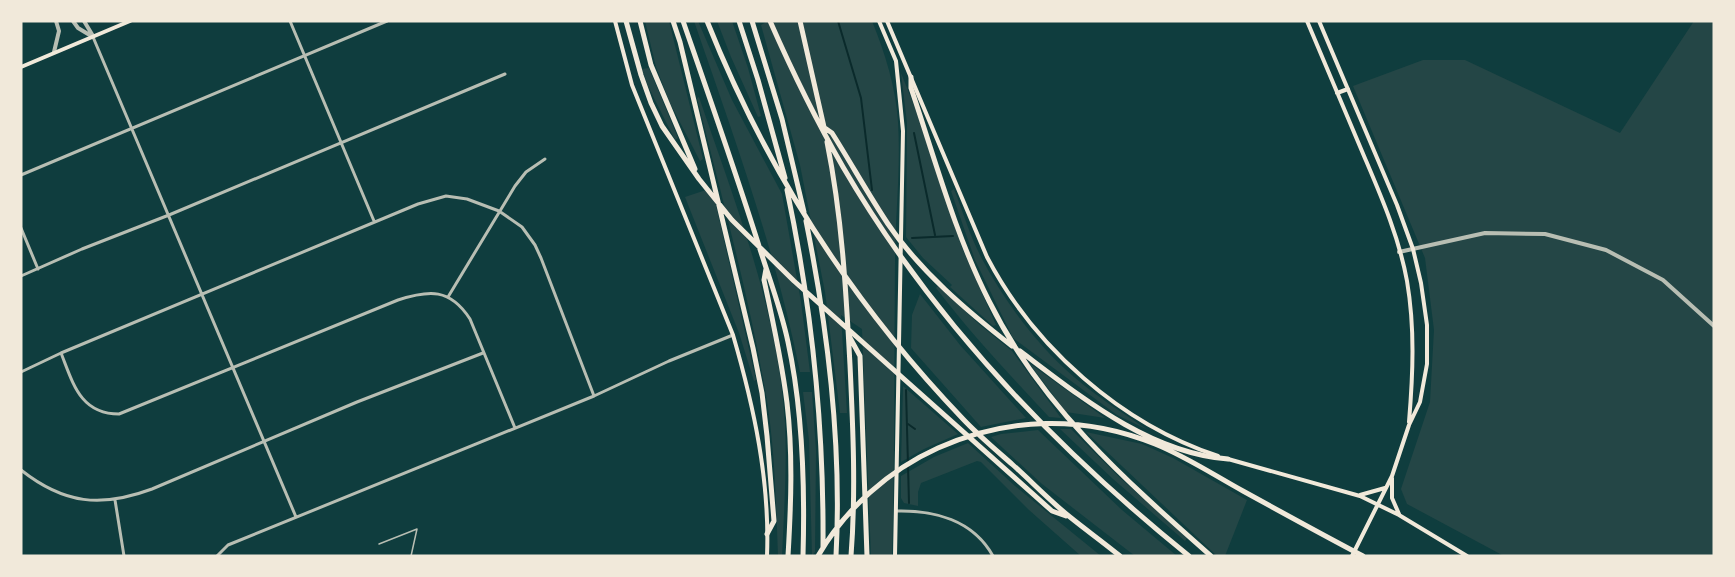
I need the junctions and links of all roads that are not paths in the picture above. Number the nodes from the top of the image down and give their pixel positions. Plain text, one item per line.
1 (56, 21) edge
2 (73, 21) edge
3 (84, 21) edge
4 (130, 21) edge
5 (290, 21) edge
6 (387, 21) edge
7 (615, 21) edge
8 (626, 21) edge
9 (640, 21) edge
10 (673, 21) edge
11 (683, 21) edge
12 (707, 21) edge
13 (739, 21) edge
14 (752, 21) edge
15 (770, 21) edge
16 (800, 21) edge
17 (879, 21) edge
18 (887, 21) edge
19 (1306, 21) edge
20 (1319, 21) edge
21 (93, 37) junction
22 (54, 52) junction
23 (305, 56) junction
24 (21, 67) edge
25 (505, 74) dead end
26 (911, 77) junction
27 (1348, 89) junction
28 (1337, 93) junction
29 (819, 123) junction
30 (132, 128) junction
31 (341, 143) junction
32 (545, 159) dead end
33 (21, 175) edge
34 (699, 179) junction
35 (499, 211) junction
36 (169, 215) junction
37 (374, 222) junction
38 (21, 228) edge
39 (1413, 249) junction
40 (1400, 252) junction
41 (766, 267) junction
42 (38, 269) junction
43 (21, 276) edge
44 (203, 294) junction
45 (448, 297) junction
46 (1714, 326) edge
47 (733, 335) junction
48 (849, 335) junction
49 (61, 353) junction
50 (484, 353) junction
51 (234, 368) junction
52 (21, 372) edge
53 (594, 396) junction
54 (1409, 425) junction
55 (514, 428) junction
56 (265, 443) junction
57 (1228, 459) junction
58 (21, 470) edge
59 (1392, 476) junction
60 (1385, 488) junction
61 (1360, 496) junction
62 (116, 500) junction
63 (1377, 504) junction
64 (896, 511) junction
65 (1400, 515) junction
66 (296, 517) junction
67 (1070, 517) junction
68 (767, 534) junction
69 (379, 544) dead end
70 (124, 556) edge
71 (217, 556) edge
72 (411, 556) edge
73 (767, 556) edge
74 (789, 556) edge
75 (803, 556) edge
76 (820, 556) edge
77 (836, 556) edge
78 (851, 556) edge
79 (867, 556) edge
80 (895, 556) edge
81 (993, 556) edge
82 (1120, 556) edge
83 (1189, 556) edge
84 (1211, 556) edge
85 (1352, 556) edge
86 (1363, 556) edge
87 (1467, 556) edge

1 - 22 street
2 - 21 street
3 - 21 street
4 - 21 main road
5 - 23 street
6 - 23 street
7 - 47 main road
8 - 34 highway
9 - 34 highway
10 - 68 highway
11 - 41 highway
12 - 67 highway
13 - 76 highway
14 - 77 highway
15 - 29 highway
16 - 48 highway
17 - 64 main road
18 - 26 main road
19 - 28 main road
20 - 27 main road
21 - 22 main road
21 - 30 street
22 - 24 main road
23 - 30 street
23 - 31 street
25 - 31 street
26 - 57 main road
26 - 84 highway
27 - 28 main road
27 - 39 main road
28 - 40 main road
29 - 57 highway
29 - 83 highway
30 - 33 street
30 - 36 street
31 - 36 street
31 - 37 street
32 - 35 street
34 - 67 highway
35 - 37 street
35 - 45 street
35 - 53 street
36 - 42 street
36 - 44 street
37 - 44 street
38 - 42 street
39 - 40 street
39 - 46 street
39 - 54 main road
40 - 54 main road
41 - 74 highway
41 - 75 highway
42 - 43 street
44 - 49 street
44 - 51 street
45 - 50 street
45 - 51 street
47 - 53 street
47 - 68 main road
48 - 78 highway
48 - 79 highway
49 - 51 street
49 - 52 street
50 - 55 street
50 - 56 street
51 - 56 street
53 - 55 street
54 - 59 main road
55 - 66 street
56 - 62 street
56 - 66 street
57 - 61 main road
58 - 62 street
59 - 60 main road
59 - 65 main road
60 - 61 main road
60 - 63 main road
61 - 63 main road
62 - 70 street
63 - 65 main road
63 - 85 main road
64 - 80 main road
64 - 81 street
65 - 87 main road
66 - 71 street
67 - 82 highway
68 - 73 main road
69 - 72 lane
76 - 86 highway

